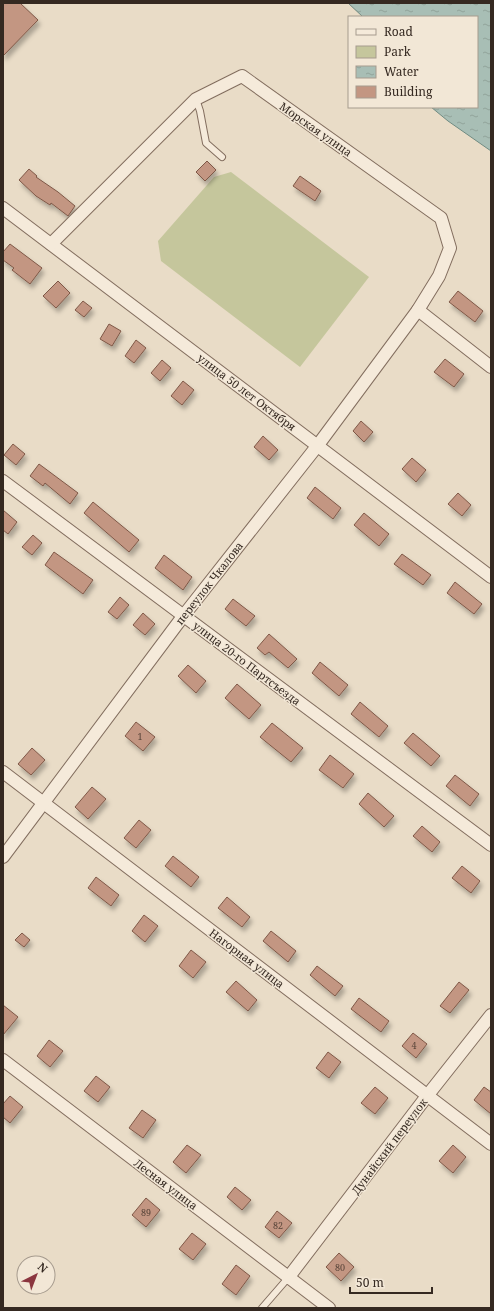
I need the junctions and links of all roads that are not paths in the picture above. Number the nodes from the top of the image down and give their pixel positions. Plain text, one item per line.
1 (196, 99) junction
2 (222, 157) dead end
3 (3, 208) edge
4 (51, 244) junction
5 (418, 310) junction
6 (491, 367) edge
7 (318, 445) junction
8 (3, 481) edge
9 (491, 577) edge
10 (184, 615) junction
11 (3, 772) edge
12 (44, 803) junction
13 (491, 845) edge
14 (3, 857) edge
15 (491, 1015) edge
16 (3, 1060) edge
17 (427, 1096) junction
18 (491, 1144) edge
19 (288, 1278) junction
20 (262, 1308) edge
21 (329, 1308) edge

1 - 2 lane
1 - 4 street, Морская улица
1 - 5 street, Морская улица
3 - 4 street, улица 50 лет Октября
4 - 7 street, улица 50 лет Октября
5 - 6 street
5 - 7 street, переулок Чкалова
7 - 9 street, улица 50 лет Октября
7 - 10 street, переулок Чкалова
8 - 10 street, улица 20-го Партсъезда
10 - 12 street, переулок Чкалова
10 - 13 street, улица 20-го Партсъезда
11 - 12 street, Нагорная улица
12 - 14 street, переулок Чкалова
12 - 17 street, Нагорная улица
15 - 17 street, Дунайский переулок
16 - 19 street, Лесная улица
17 - 18 street, Нагорная улица
17 - 19 street, Дунайский переулок
19 - 20 lane
19 - 21 street, Лесная улица

